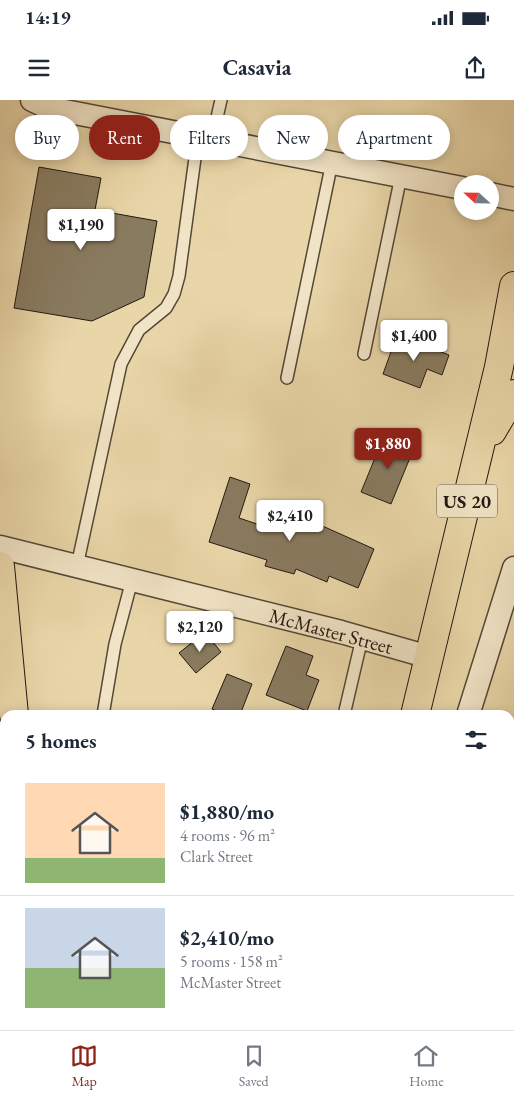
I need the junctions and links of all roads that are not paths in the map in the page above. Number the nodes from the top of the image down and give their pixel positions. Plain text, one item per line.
1 (32, 100) edge
2 (221, 100) edge
3 (215, 115) edge
4 (170, 130) edge
5 (248, 145) edge
6 (201, 160) edge
7 (332, 162) junction
8 (401, 176) junction
9 (454, 186) edge
10 (499, 196) edge
11 (514, 199) edge
12 (514, 286) edge
13 (364, 354) dead end
14 (287, 378) dead end
15 (514, 394) edge
16 (479, 454) junction
17 (0, 547) edge
18 (0, 566) edge
19 (77, 566) junction
20 (514, 568) edge
21 (132, 580) junction
22 (507, 613) edge
23 (362, 638) junction
24 (429, 657) junction
25 (14, 710) edge
26 (104, 710) edge
27 (345, 710) edge
28 (416, 710) edge
29 (470, 710) edge

1 - 4 street
2 - 3 lane
5 - 7 street
6 - 19 lane
7 - 8 street
7 - 14 lane
8 - 9 street
8 - 13 lane
10 - 11 street
12 - 16 highway, US 20
15 - 16 highway
16 - 24 highway, US 20
17 - 19 street, McMaster Street
18 - 25 highway
19 - 21 street, McMaster Street
20 - 22 street
21 - 23 street, McMaster Street
21 - 26 lane
22 - 29 street
23 - 24 street, McMaster Street
23 - 27 lane
24 - 28 highway, US 20

